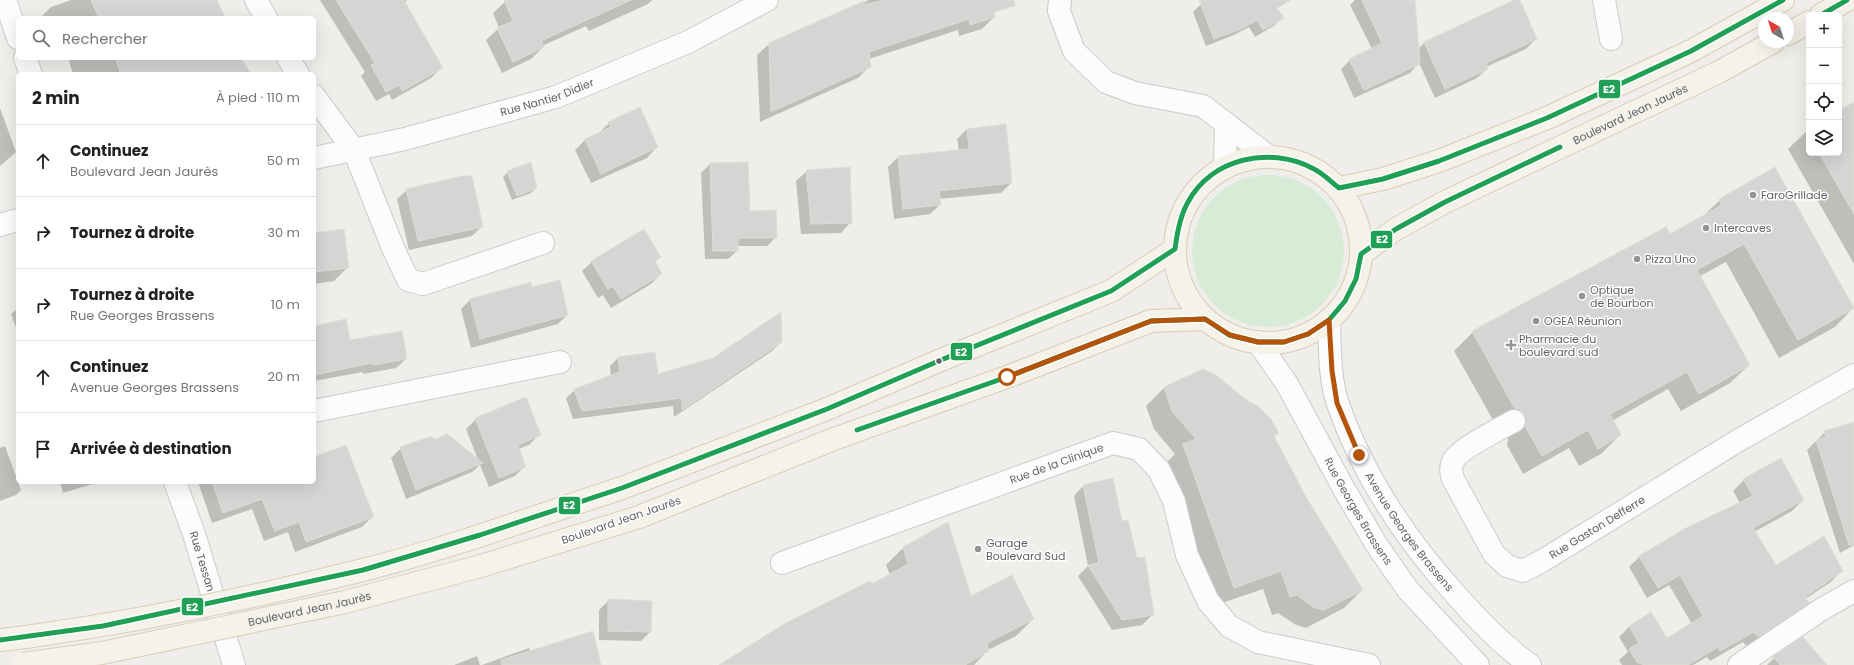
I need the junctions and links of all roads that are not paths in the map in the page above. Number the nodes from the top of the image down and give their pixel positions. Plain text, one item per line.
1 (5, 0) edge
2 (256, 0) edge
3 (767, 0) edge
4 (1060, 0) edge
5 (1604, 0) edge
6 (1783, 0) edge
7 (1847, 0) edge
8 (1826, 12) edge
9 (265, 16) edge
10 (1806, 24) edge
11 (1794, 31) edge
12 (16, 32) edge
13 (1611, 39) dead end
14 (1762, 48) edge
15 (26, 60) edge
16 (289, 60) edge
17 (29, 72) edge
18 (297, 72) edge
19 (316, 99) edge
20 (1226, 123) junction
21 (354, 150) junction
22 (1268, 156) junction
23 (316, 158) edge
24 (1225, 167) junction
25 (1339, 188) junction
26 (16, 221) edge
27 (0, 225) edge
28 (543, 243) dead end
29 (1174, 249) junction
30 (1361, 254) junction
31 (1205, 319) junction
32 (1329, 320) junction
33 (1258, 342) junction
34 (560, 362) dead end
35 (1854, 375) edge
36 (316, 411) edge
37 (1514, 421) dead end
38 (175, 484) edge
39 (782, 563) dead end
40 (1854, 591) edge
41 (0, 640) edge
42 (21, 665) edge
43 (234, 665) edge
44 (1369, 665) edge
45 (1478, 665) edge
46 (1530, 665) edge
47 (1739, 665) edge

1 - 12 street
2 - 9 street
3 - 21 street, Rue Nantier Didier
4 - 20 street
5 - 13 street
6 - 25 main road
7 - 8 main road
10 - 11 main road
14 - 30 main road, Boulevard Jean Jaurès
15 - 17 street
16 - 18 street
19 - 21 street
20 - 22 street
20 - 24 street
21 - 23 street, Rue Nantier Didier
21 - 28 street
22 - 24 main road
22 - 25 main road
24 - 29 main road
25 - 30 main road
26 - 27 street
29 - 31 main road
29 - 41 main road, bridge
30 - 32 main road
31 - 33 main road
31 - 42 main road, Boulevard Jean Jaurès, bridge
32 - 33 main road
32 - 46 street, Avenue Georges Brassens
33 - 45 street, Rue Georges Brassens
34 - 36 street
35 - 37 street, Rue Gaston Defferre
38 - 43 street, Rue Tessan
39 - 44 street, Rue de la Clinique
40 - 47 street

